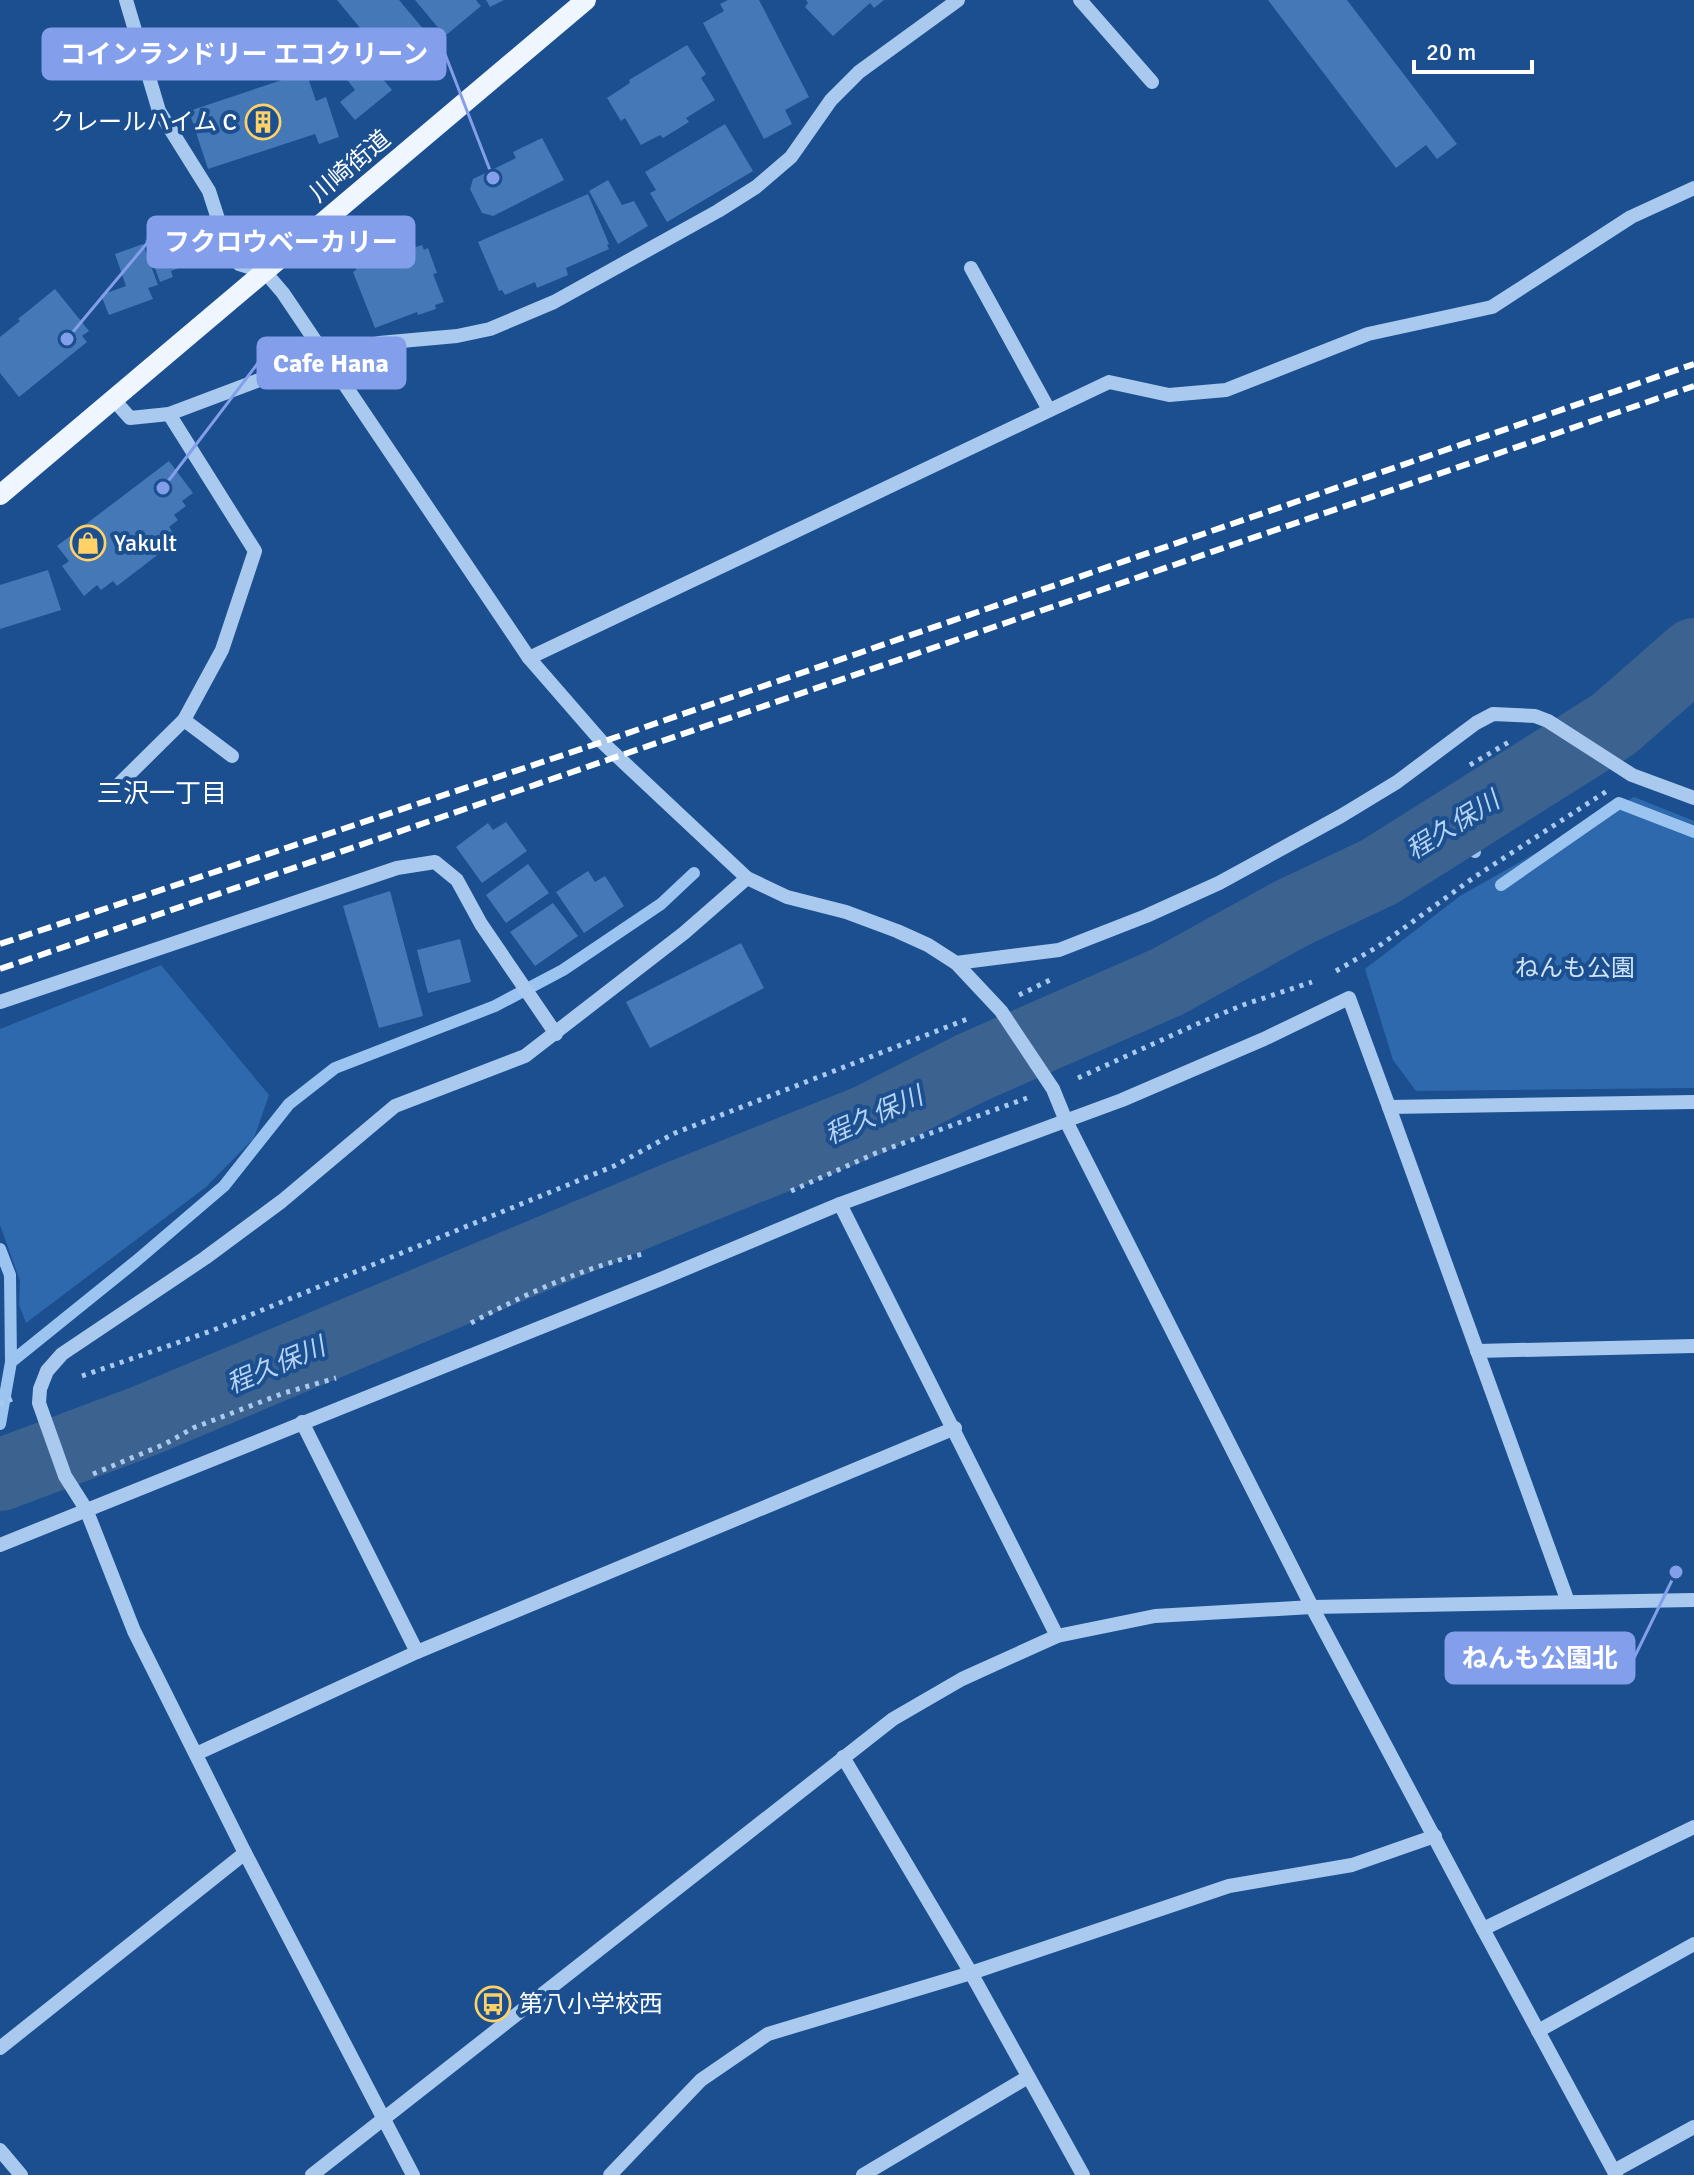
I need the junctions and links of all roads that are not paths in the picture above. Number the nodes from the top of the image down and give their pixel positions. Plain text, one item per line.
1 (126, 0) edge
2 (586, 0) edge
3 (958, 0) edge
4 (1080, 0) edge
5 (1152, 82) dead end
6 (1694, 188) edge
7 (971, 268) dead end
8 (265, 272) junction
9 (326, 355) junction
10 (114, 400) junction
11 (1049, 410) junction
12 (169, 414) junction
13 (0, 495) edge
14 (529, 658) junction
15 (184, 720) junction
16 (232, 756) dead end
17 (109, 794) dead end
18 (1694, 798) edge
19 (747, 878) junction
20 (956, 963) junction
21 (0, 1002) edge
22 (556, 1034) junction
23 (1694, 1102) edge
24 (1389, 1107) junction
25 (1066, 1121) junction
26 (840, 1204) junction
27 (1694, 1346) edge
28 (1477, 1351) junction
29 (302, 1422) junction
30 (955, 1428) junction
31 (86, 1509) junction
32 (0, 1545) edge
33 (1694, 1600) edge
34 (1568, 1602) junction
35 (1312, 1607) junction
36 (1057, 1636) junction
37 (417, 1652) junction
38 (196, 1754) junction
39 (843, 1757) junction
40 (1693, 1829) edge
41 (1435, 1836) junction
42 (245, 1853) junction
43 (1483, 1929) junction
44 (1694, 1944) edge
45 (971, 1973) junction
46 (1538, 2031) junction
47 (0, 2048) edge
48 (1028, 2077) junction
49 (383, 2119) junction
50 (1694, 2127) edge
51 (0, 2150) edge
52 (616, 2173) edge
53 (1615, 2173) edge
54 (21, 2175) edge
55 (312, 2175) edge
56 (413, 2175) edge
57 (863, 2175) edge
58 (1083, 2175) edge

1 - 8 street
2 - 8 main road, 川崎街道
3 - 9 street
4 - 5 street
6 - 11 street
7 - 11 street
8 - 9 street
8 - 10 main road, 川崎街道
9 - 12 street
9 - 14 street
10 - 12 street
10 - 13 main road, 川崎街道
11 - 14 street
12 - 15 street
14 - 19 street
15 - 16 street
15 - 17 street
18 - 20 street
19 - 20 street
19 - 22 street
20 - 25 street
21 - 22 street
22 - 31 street
23 - 24 street
24 - 25 street
24 - 28 street
25 - 26 street
25 - 35 street
26 - 29 street
26 - 30 street
27 - 28 street
28 - 34 street
29 - 31 street
29 - 37 street
30 - 36 street
30 - 37 street
31 - 32 street
31 - 38 street
33 - 34 street
34 - 35 street
35 - 36 street
35 - 41 street
36 - 39 street
37 - 38 street
38 - 42 street
39 - 45 street
39 - 49 street
40 - 43 street
41 - 43 street
41 - 45 street
42 - 47 street
42 - 49 street
43 - 46 street
44 - 46 street
45 - 48 street
45 - 52 street
46 - 53 street
48 - 57 street
48 - 58 street
49 - 55 street
49 - 56 street
50 - 53 street
51 - 54 street

